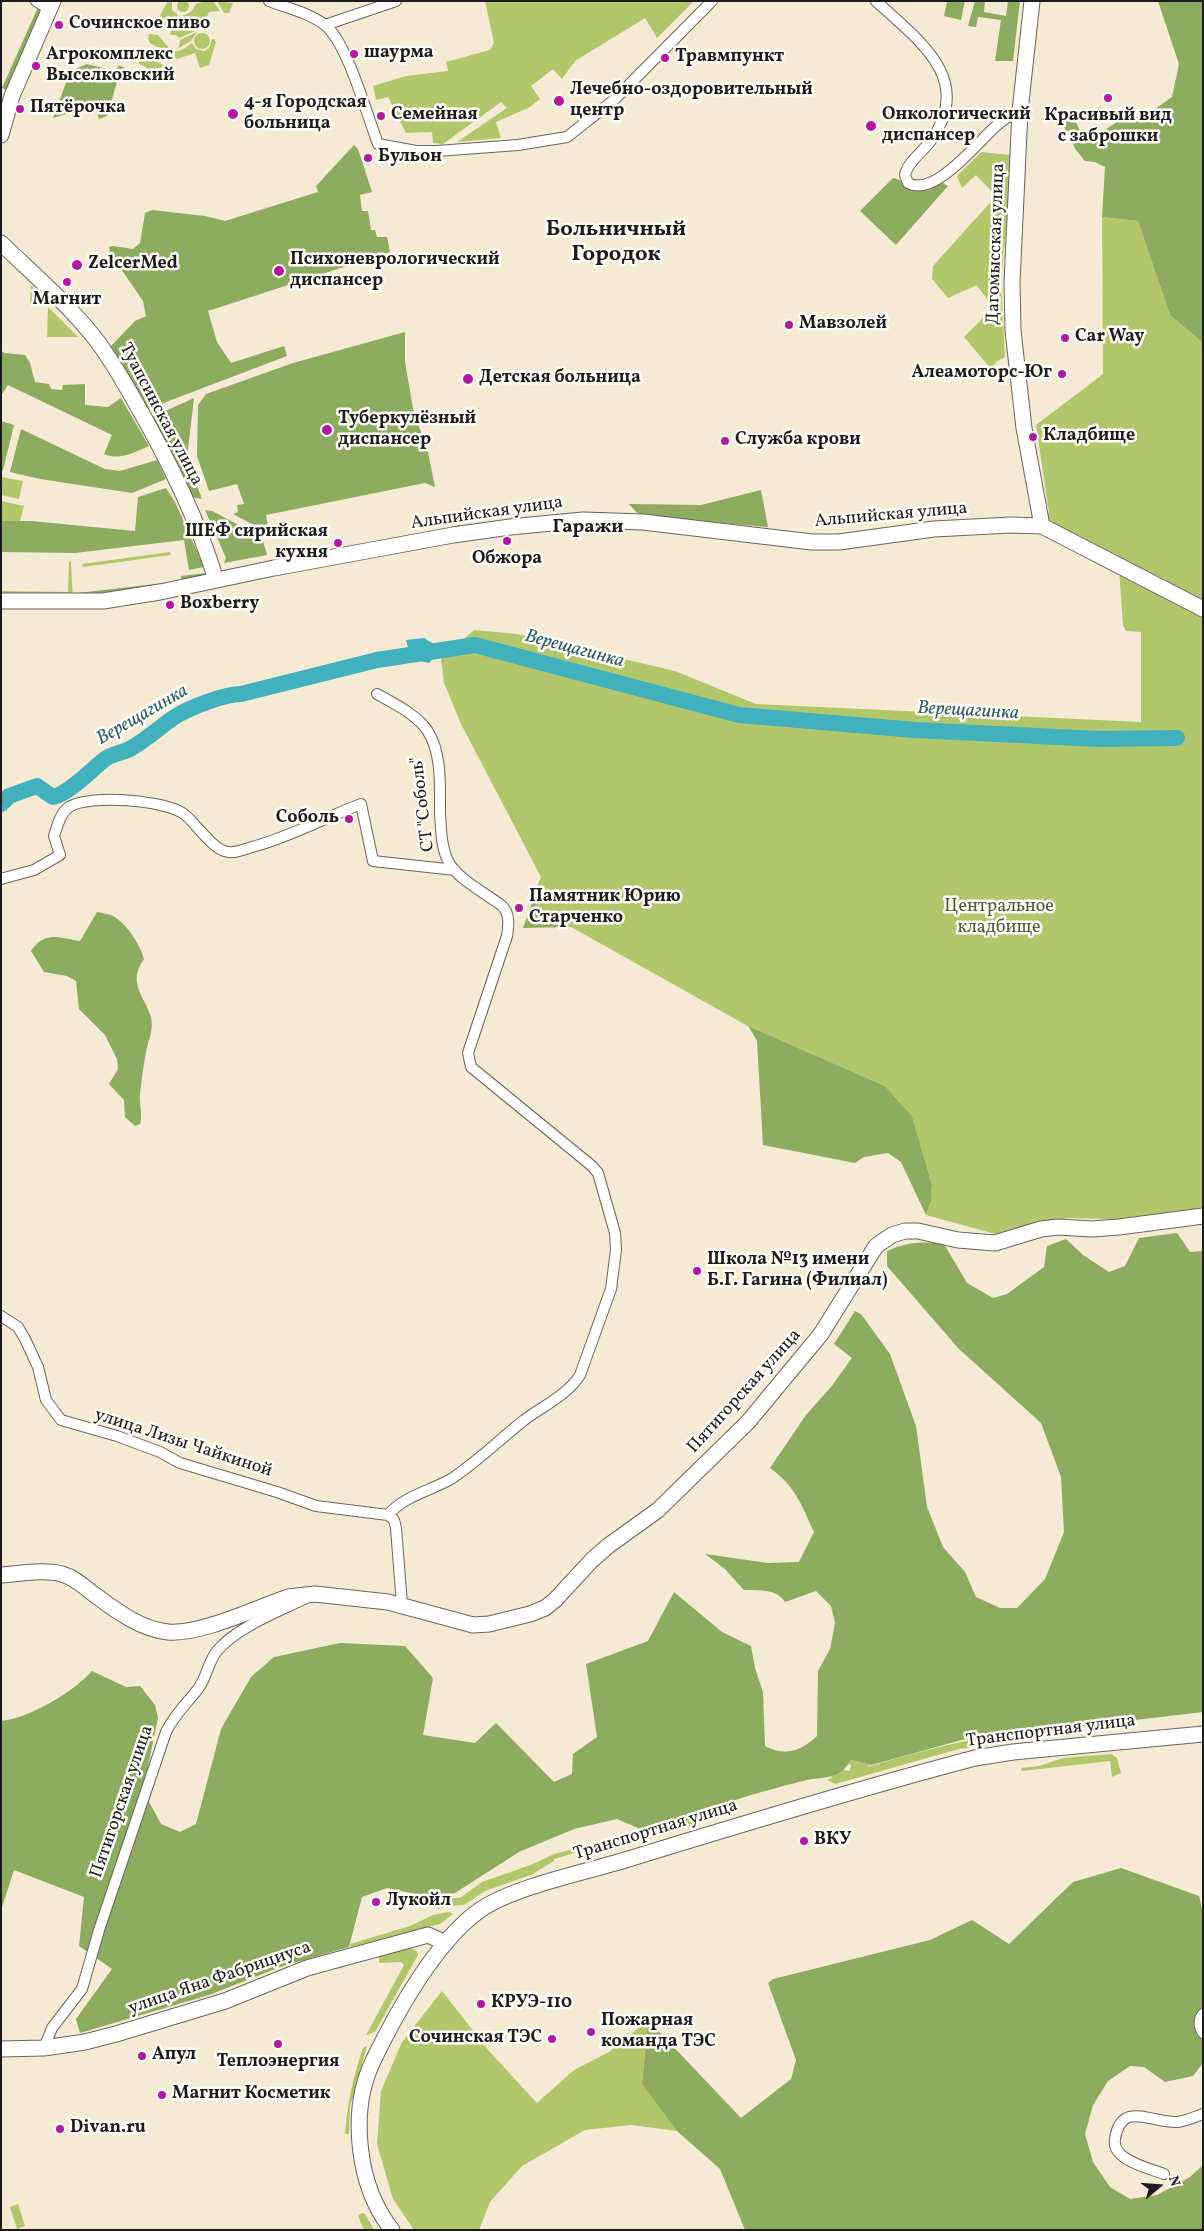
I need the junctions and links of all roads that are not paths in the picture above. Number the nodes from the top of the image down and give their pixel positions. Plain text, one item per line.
1 (269, 1) edge
2 (396, 1) edge
3 (712, 1) edge
4 (876, 1) edge
5 (1032, 1) edge
6 (46, 4) edge
7 (325, 25) junction
8 (1020, 110) junction
9 (1, 135) edge
10 (1, 243) edge
11 (1042, 526) junction
12 (216, 580) junction
13 (1, 601) edge
14 (1203, 609) edge
15 (377, 694) dead end
16 (455, 870) junction
17 (1, 879) edge
18 (1203, 1216) edge
19 (1, 1316) edge
20 (388, 1515) junction
21 (1, 1576) edge
22 (315, 1594) junction
23 (402, 1605) junction
24 (1203, 1734) edge
25 (446, 1943) junction
26 (1203, 2014) edge
27 (1203, 2032) edge
28 (44, 2048) junction
29 (1, 2049) edge
30 (1203, 2114) edge
31 (1164, 2174) dead end
32 (392, 2230) edge

1 - 7 street
2 - 7 street
3 - 7 street
4 - 8 street, Дагомысская улица
5 - 8 street, Дагомысская улица
6 - 9 street
8 - 11 street, Дагомысская улица
10 - 12 street, Туапсинская улица
11 - 12 street, Альпийская улица
11 - 14 street
12 - 13 street, Альпийская улица
15 - 16 street, СТ "Соболь"
16 - 17 street
16 - 20 street, СТ "Соболь"
18 - 23 street, Пятигорская улица
19 - 20 street, улица Лизы Чайкиной
20 - 23 street
21 - 22 street, Пятигорская улица
22 - 23 street, Пятигорская улица
22 - 28 street, Пятигорская улица
24 - 25 street, Транспортная улица
25 - 28 street, улица Яна Фабрициуса
25 - 32 street, Транспортная улица
26 - 27 street
28 - 29 street, улица Яна Фабрициуса
30 - 31 street

